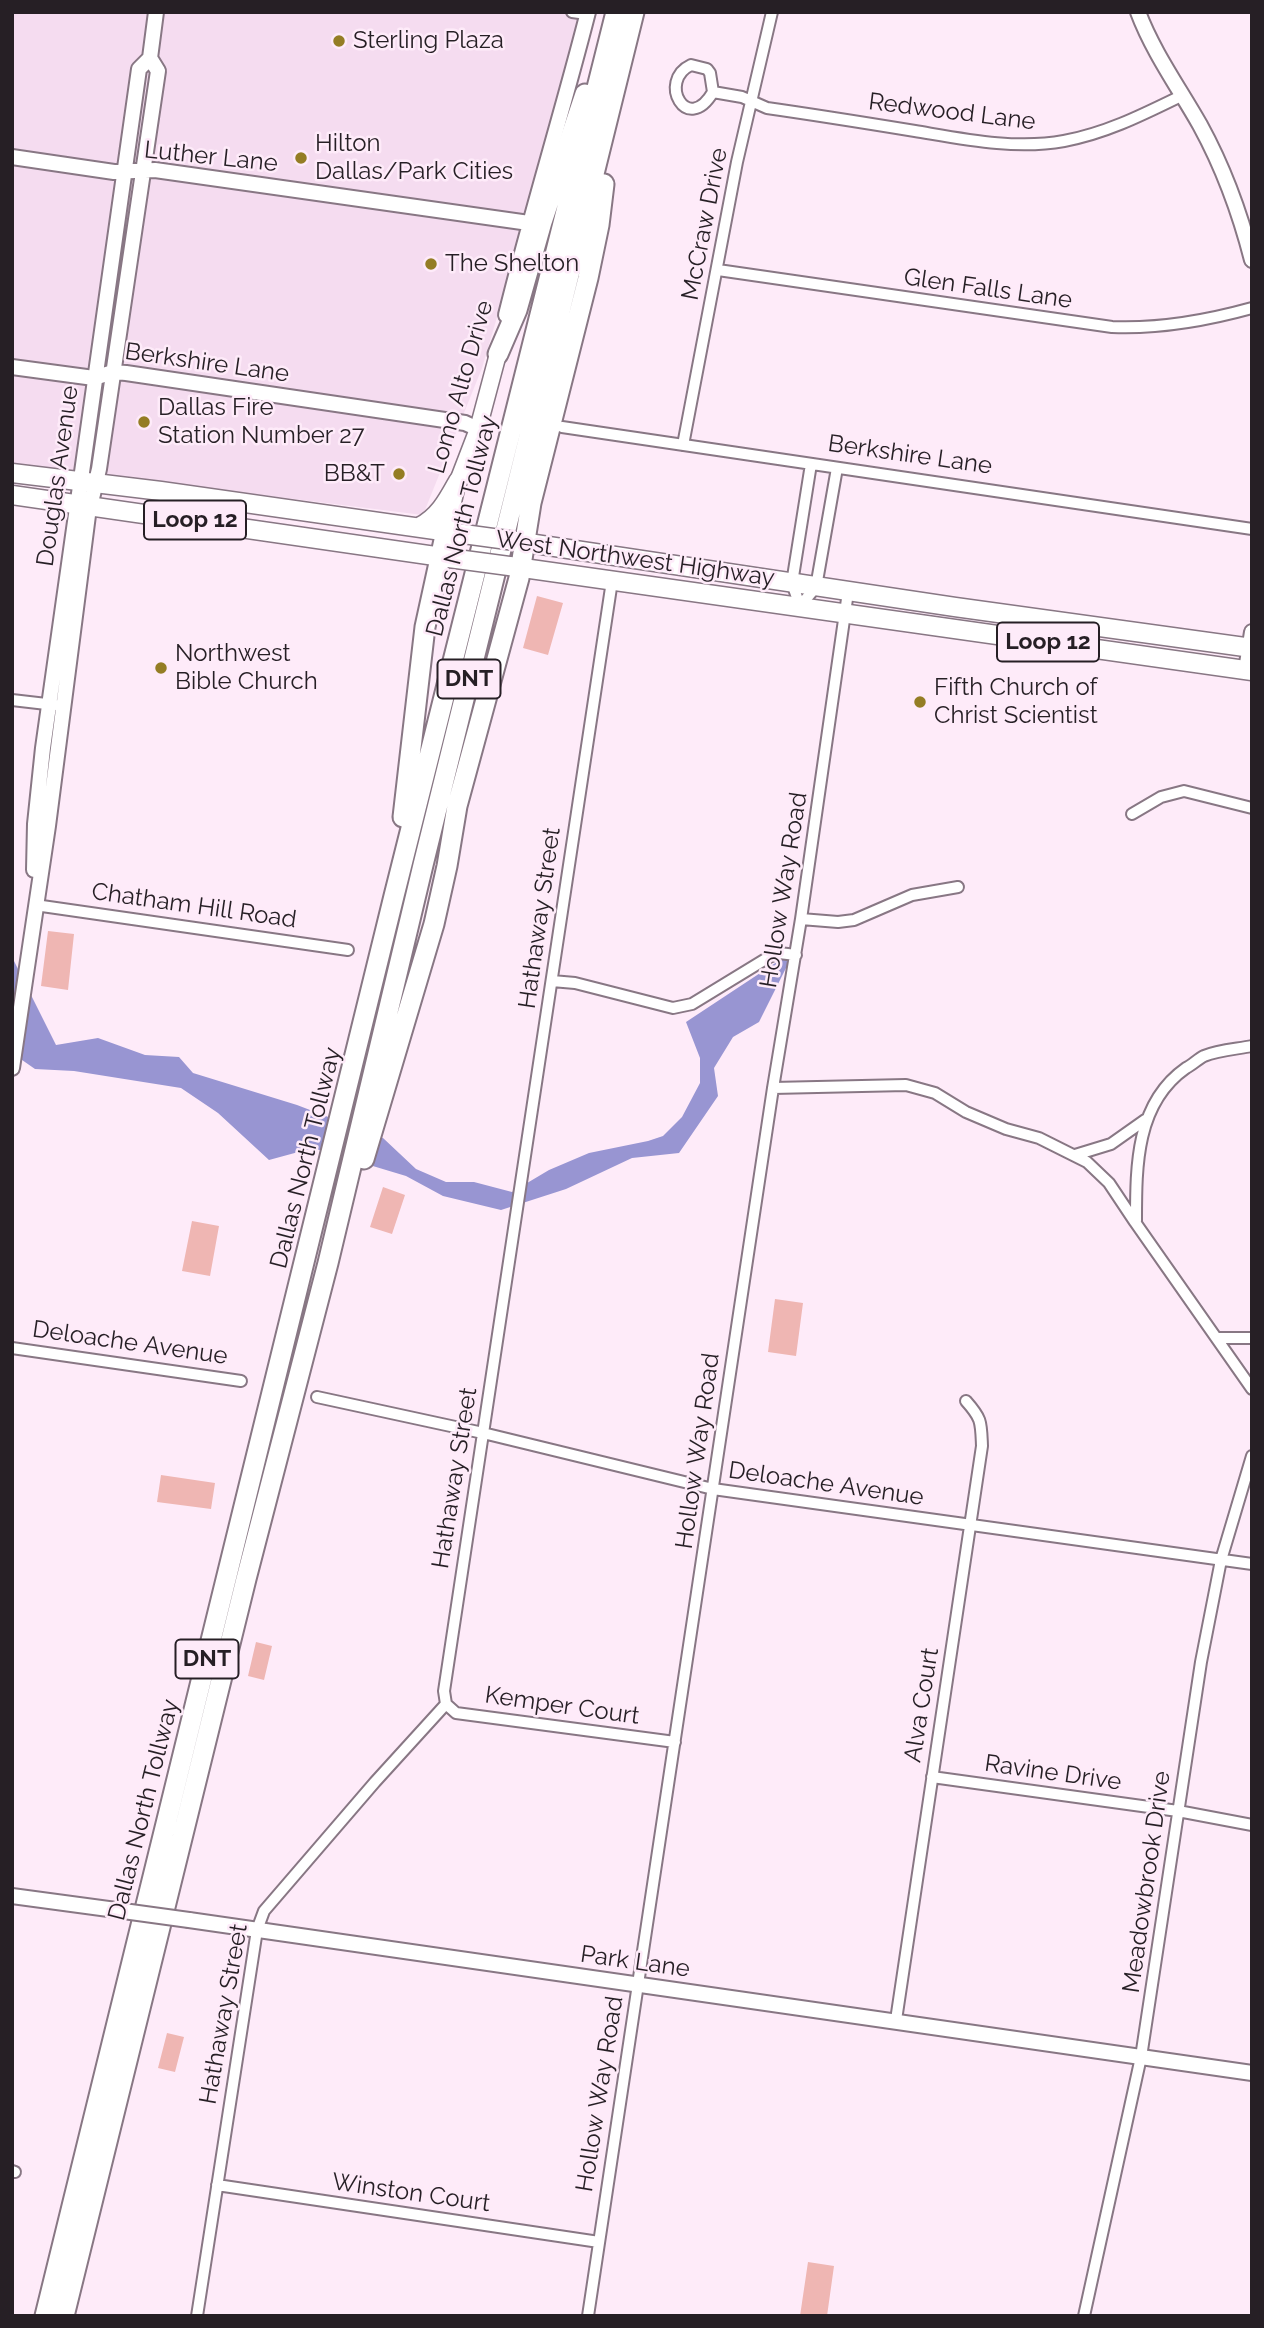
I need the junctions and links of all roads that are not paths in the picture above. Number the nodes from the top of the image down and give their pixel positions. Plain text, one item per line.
1 (156, 12) edge
2 (572, 12) edge
3 (615, 12) edge
4 (634, 12) edge
5 (772, 12) edge
6 (1138, 12) edge
7 (588, 13) edge
8 (608, 46) junction
9 (150, 58) junction
10 (713, 92) dead end
11 (1183, 95) junction
12 (615, 96) junction
13 (752, 101) junction
14 (12, 157) edge
15 (144, 170) junction
16 (125, 171) junction
17 (529, 223) junction
18 (1252, 260) edge
19 (718, 270) junction
20 (109, 277) junction
21 (127, 280) junction
22 (106, 301) junction
23 (124, 304) junction
24 (1252, 309) edge
25 (498, 354) junction
26 (12, 367) edge
27 (113, 372) junction
28 (94, 378) junction
29 (562, 427) dead end
30 (478, 429) junction
31 (684, 445) junction
32 (811, 464) junction
33 (837, 468) junction
34 (12, 474) edge
35 (458, 481) junction
36 (87, 483) junction
37 (137, 490) junction
38 (12, 495) edge
39 (84, 505) junction
40 (134, 511) junction
41 (419, 527) junction
42 (1252, 528) edge
43 (451, 532) junction
44 (520, 542) junction
45 (444, 558) junction
46 (515, 567) junction
47 (612, 581) junction
48 (792, 583) junction
49 (816, 587) junction
50 (848, 592) junction
51 (800, 606) junction
52 (844, 613) junction
53 (1251, 642) edge
54 (1249, 671) edge
55 (12, 699) edge
56 (57, 705) junction
57 (1252, 808) edge
58 (1132, 814) dead end
59 (958, 887) dead end
60 (394, 895) junction
61 (35, 905) junction
62 (801, 919) junction
63 (348, 950) dead end
64 (796, 955) junction
65 (552, 981) junction
66 (1252, 1046) edge
67 (12, 1068) edge
68 (773, 1088) junction
69 (1147, 1118) junction
70 (1075, 1156) junction
71 (1136, 1222) junction
72 (328, 1263) junction
73 (1217, 1338) junction
74 (1252, 1338) edge
75 (12, 1348) edge
76 (242, 1381) dead end
77 (1252, 1390) edge
78 (317, 1397) dead end
79 (965, 1401) dead end
80 (483, 1433) junction
81 (1252, 1456) edge
82 (713, 1489) junction
83 (971, 1525) junction
84 (1221, 1560) junction
85 (1252, 1564) edge
86 (446, 1704) junction
87 (675, 1742) junction
88 (932, 1777) junction
89 (1178, 1811) junction
90 (1252, 1825) edge
91 (12, 1895) edge
92 (257, 1930) junction
93 (638, 1986) junction
94 (896, 2020) junction
95 (1142, 2057) junction
96 (1252, 2073) edge
97 (217, 2185) junction
98 (599, 2242) junction
99 (45, 2316) edge
100 (64, 2316) edge
101 (197, 2316) edge
102 (588, 2316) edge
103 (1084, 2316) edge

1 - 9 street, Douglas Avenue
2 - 7 street
3 - 8 highway, Dallas North Tollway / DNT
4 - 12 highway, Dallas North Tollway / DNT
5 - 13 street, McCraw Drive
6 - 11 street
7 - 17 street, Lomo Alto Drive
8 - 25 highway
8 - 60 highway, Dallas North Tollway / DNT
9 - 15 street, Douglas Avenue
9 - 16 street, Douglas Avenue
10 - 13 street, Redwood Lane
11 - 13 street, Redwood Lane
11 - 18 street
12 - 44 highway
12 - 72 highway, Dallas North Tollway / DNT
13 - 19 street, McCraw Drive
14 - 16 street, Luther Lane
15 - 16 street, Luther Lane
15 - 17 street, Luther Lane
15 - 21 street, Douglas Avenue
16 - 20 street, Douglas Avenue
17 - 25 street, Lomo Alto Drive
19 - 24 street, Glen Falls Lane
19 - 31 street, McCraw Drive
20 - 21 street
20 - 22 street, Douglas Avenue
21 - 23 street, Douglas Avenue
22 - 23 street
22 - 28 street, Douglas Avenue
23 - 27 street, Douglas Avenue
25 - 30 main road, Lomo Alto Drive
26 - 28 street, Berkshire Lane
27 - 28 street, Berkshire Lane
27 - 30 street, Berkshire Lane
27 - 36 street, Douglas Avenue
28 - 36 street, Douglas Avenue
29 - 31 street, Berkshire Lane
30 - 35 main road, Lomo Alto Drive
31 - 32 street, Berkshire Lane
32 - 33 street, Berkshire Lane
32 - 48 street
33 - 42 street, Berkshire Lane
33 - 49 street
34 - 36 main road, West Northwest Highway / Loop 12
35 - 41 main road
35 - 43 main road, Lomo Alto Drive
36 - 37 main road, West Northwest Highway / Loop 12
36 - 39 street, Douglas Avenue
37 - 40 main road
37 - 41 main road, West Northwest Highway / Loop 12
38 - 39 main road, West Northwest Highway / Loop 12
39 - 40 main road, West Northwest Highway / Loop 12
39 - 56 street, Douglas Avenue
40 - 45 main road, West Northwest Highway / Loop 12
41 - 43 main road, West Northwest Highway / Loop 12
43 - 44 main road, West Northwest Highway / Loop 12, bridge
43 - 45 highway
44 - 46 highway
44 - 48 main road, West Northwest Highway / Loop 12
45 - 46 main road, West Northwest Highway / Loop 12, bridge
45 - 60 highway
46 - 47 main road, West Northwest Highway / Loop 12
46 - 72 highway
47 - 51 main road, West Northwest Highway / Loop 12
47 - 65 street, Hathaway Street
48 - 49 main road, West Northwest Highway / Loop 12
48 - 51 street
49 - 50 main road, West Northwest Highway / Loop 12
49 - 51 street
50 - 52 street, Hollow Way Road
50 - 53 main road, West Northwest Highway / Loop 12
51 - 52 main road, West Northwest Highway / Loop 12
52 - 54 main road, West Northwest Highway / Loop 12
52 - 62 street, Hollow Way Road
53 - 54 street
55 - 56 street
56 - 61 street, Douglas Avenue
57 - 58 street
59 - 62 street
60 - 99 highway, Dallas North Tollway / DNT
61 - 63 street, Chatham Hill Road
61 - 67 street, Douglas Avenue
62 - 64 street, Hollow Way Road
64 - 65 street
64 - 68 street, Hollow Way Road
65 - 80 street, Hathaway Street
66 - 69 street
68 - 70 street
68 - 82 street, Hollow Way Road
69 - 70 street
69 - 71 street
70 - 71 street
71 - 73 street
72 - 100 highway, Dallas North Tollway / DNT
73 - 74 street
73 - 77 street
75 - 76 street, Deloache Avenue
78 - 80 street, Deloache Avenue
79 - 83 street, Alva Court
80 - 82 street, Deloache Avenue
80 - 86 street, Hathaway Street
81 - 84 street, Meadowbrook Drive
82 - 83 street, Deloache Avenue
82 - 87 street, Hollow Way Road
83 - 84 street, Deloache Avenue
83 - 88 street, Alva Court
84 - 85 street, Deloache Avenue
84 - 89 street, Meadowbrook Drive
86 - 87 street, Kemper Court
86 - 92 street, Hathaway Street
87 - 93 street, Hollow Way Road
88 - 89 street, Ravine Drive
88 - 94 street, Alva Court
89 - 90 street, Ravine Drive
89 - 95 street, Meadowbrook Drive
91 - 92 street, Park Lane, bridge
92 - 93 street, Park Lane
92 - 97 street, Hathaway Street
93 - 94 street, Park Lane
93 - 98 street, Hollow Way Road
94 - 95 street, Park Lane
95 - 96 street, Park Lane
95 - 103 street, Meadowbrook Drive
97 - 98 street, Winston Court
97 - 101 street, Hathaway Street
98 - 102 street, Hollow Way Road

